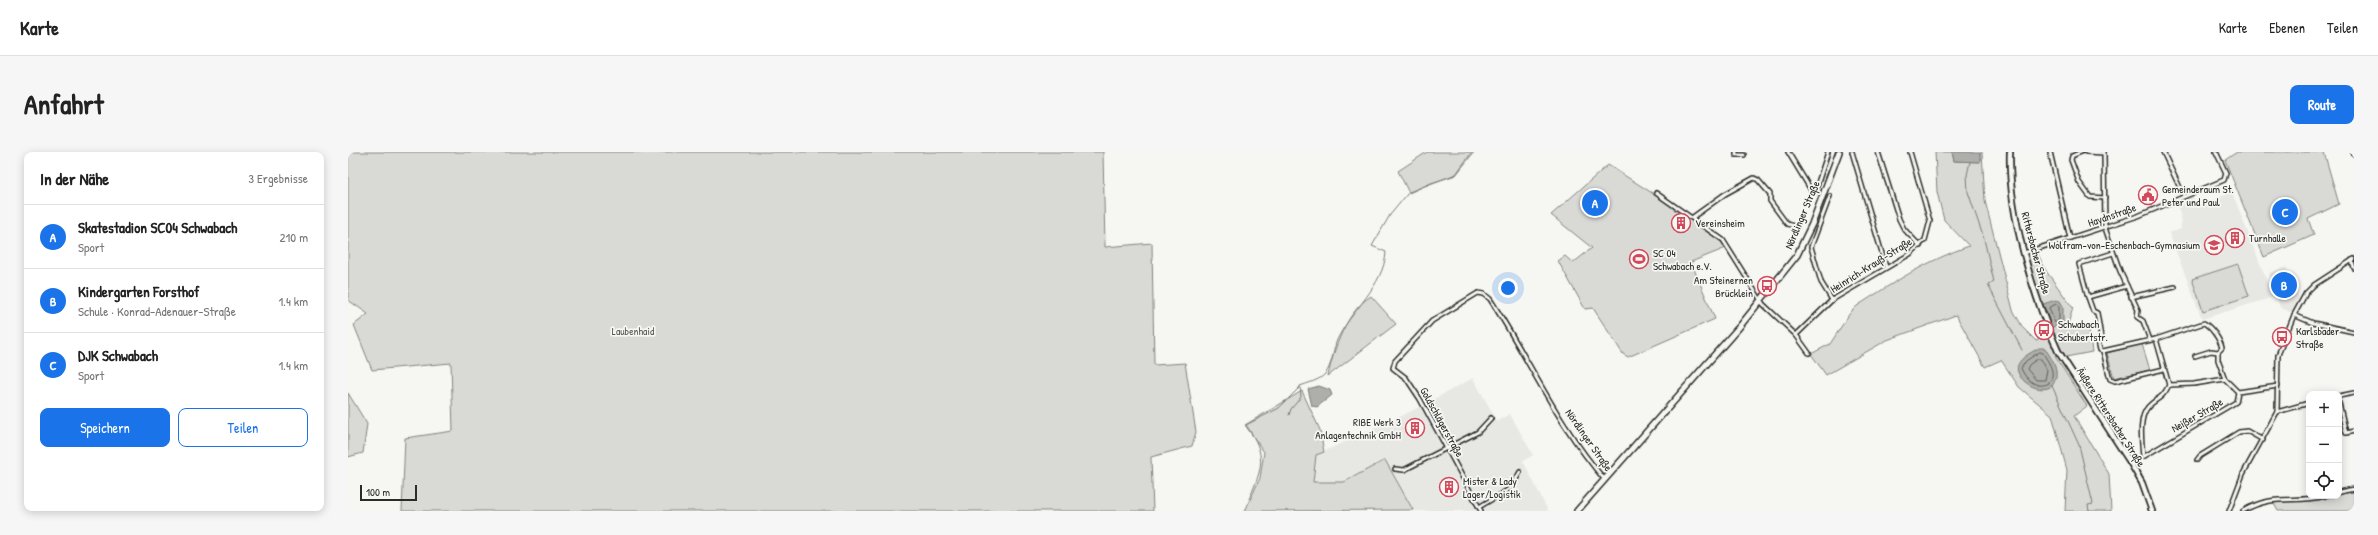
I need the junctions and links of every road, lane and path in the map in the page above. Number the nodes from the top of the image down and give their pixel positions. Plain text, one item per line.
1 (1736, 152) edge
2 (1788, 152) edge
3 (1828, 152) edge
4 (1839, 152) edge
5 (1852, 152) edge
6 (1878, 152) edge
7 (1910, 152) edge
8 (2010, 152) edge
9 (2050, 152) edge
10 (2081, 152) edge
11 (2086, 152) edge
12 (2163, 152) edge
13 (2216, 152) edge
14 (2104, 153) edge
15 (1744, 156) dead end
16 (1656, 193) dead end
17 (1830, 196) dead end
18 (2184, 196) junction
19 (2105, 198) junction
20 (1693, 218) junction
21 (1798, 228) dead end
22 (2105, 228) junction
23 (2070, 238) junction
24 (1920, 246) junction
25 (2024, 253) junction
26 (2113, 253) junction
27 (2353, 260) edge
28 (1886, 267) junction
29 (2354, 268) edge
30 (2127, 286) junction
31 (2175, 287) dead end
32 (2088, 297) junction
33 (2132, 297) junction
34 (1832, 300) junction
35 (1761, 301) junction
36 (2294, 315) junction
37 (2354, 332) edge
38 (2050, 334) joint
39 (1796, 335) junction
40 (2156, 339) junction
41 (2150, 340) junction
42 (2103, 351) junction
43 (2218, 352) junction
44 (1809, 353) dead end
45 (2195, 356) dead end
46 (1393, 368) joint
47 (2164, 369) junction
48 (2226, 379) junction
49 (2169, 385) junction
50 (2278, 386) junction
51 (2238, 392) junction
52 (2354, 393) edge
53 (2342, 395) edge
54 (2306, 404) edge
55 (2277, 412) junction
56 (2342, 416) edge
57 (1491, 418) dead end
58 (2354, 432) edge
59 (2263, 440) junction
60 (1447, 448) junction
61 (2197, 460) dead end
62 (1395, 469) dead end
63 (1520, 472) dead end
64 (1606, 480) junction
65 (2354, 489) edge
66 (2342, 491) edge
67 (2307, 499) edge
68 (1479, 507) junction
69 (1481, 511) edge
70 (1577, 511) edge
71 (2152, 511) edge
72 (2229, 511) edge
73 (2243, 511) edge

1 - 15 street
2 - 3 street, Nördlinger Straße
4 - 35 main road, Nördlinger Straße
5 - 28 street
6 - 24 street
7 - 24 street, Heinrich-Krauß-Straße
8 - 25 main road, Rittersbacher Straße
9 - 23 street
10 - 19 street
11 - 14 street
12 - 18 street
13 - 18 street, Haydnstraße
14 - 19 street
16 - 20 street
17 - 34 street
18 - 22 street, Haydnstraße
19 - 22 street
20 - 21 street
20 - 35 street
22 - 23 street, Haydnstraße
22 - 26 street
23 - 25 street, Haydnstraße
24 - 28 street, Heinrich-Krauß-Straße
25 - 38 main road, Rittersbacher Straße
26 - 30 street
26 - 32 street
27 - 29 street
27 - 36 street
28 - 34 street, Heinrich-Krauß-Straße
30 - 32 street
30 - 33 street
31 - 33 street
32 - 42 street
33 - 41 street
34 - 39 street, Heinrich-Krauß-Straße
35 - 39 street
35 - 64 main road, Nördlinger Straße
36 - 37 street
36 - 50 street
38 - 71 main road, Äußere Rittersbacher Straße
39 - 44 street
40 - 41 street
40 - 43 street
40 - 47 street
41 - 42 street
42 - 47 street
43 - 45 street
43 - 48 street
46 - 60 street, Goldschlägerstraße
46 - 64 street, Nördlinger Straße
47 - 49 street
48 - 49 street
48 - 51 street
49 - 51 street, Neißer Straße
50 - 51 street
50 - 55 street
52 - 53 street
54 - 55 street
55 - 59 street
56 - 58 street
57 - 60 street
59 - 61 street
59 - 72 street
60 - 62 street
60 - 68 street, Goldschlägerstraße
63 - 68 street
64 - 70 main road
65 - 66 street
67 - 73 street
68 - 69 street, Goldschlägerstraße

